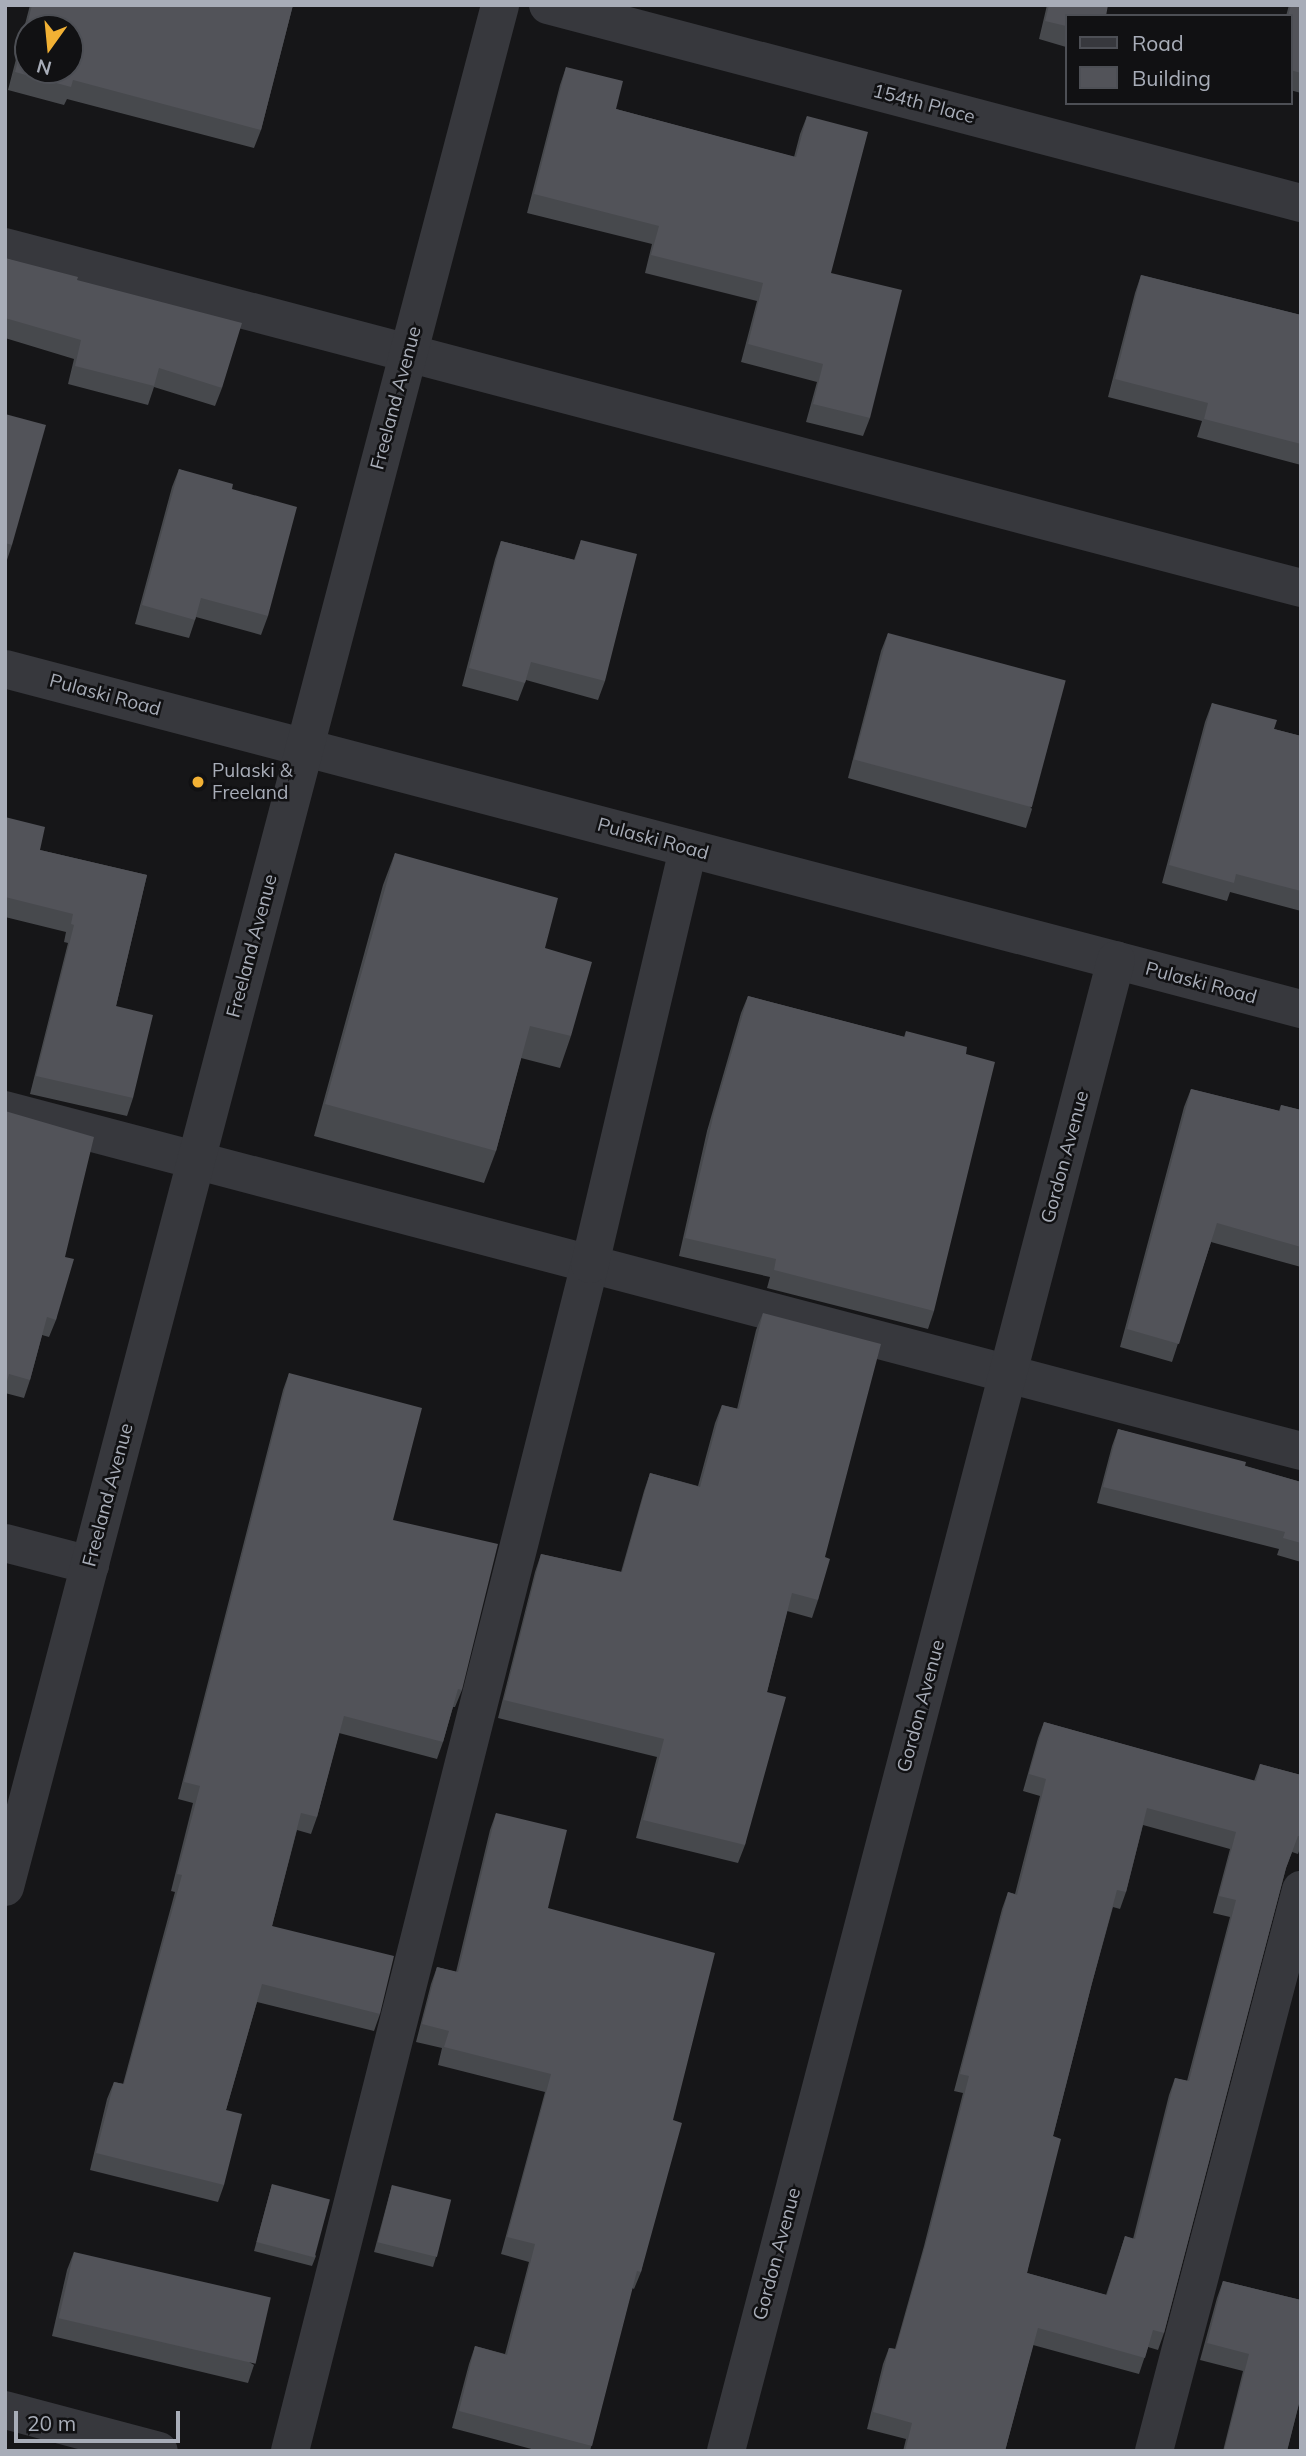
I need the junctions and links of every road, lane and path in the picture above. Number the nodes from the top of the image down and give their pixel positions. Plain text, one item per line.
1 (500, 5) edge
2 (548, 5) edge
3 (1301, 203) edge
4 (5, 247) edge
5 (408, 354) junction
6 (1301, 588) edge
7 (5, 669) edge
8 (304, 748) junction
9 (688, 848) junction
10 (1116, 960) junction
11 (1301, 1009) edge
12 (5, 1110) edge
13 (196, 1160) junction
14 (590, 1264) junction
15 (1008, 1373) junction
16 (1301, 1451) edge
17 (5, 1543) edge
18 (90, 1565) junction
19 (5, 1887) edge
20 (1301, 1891) edge
21 (5, 2410) edge
22 (159, 2451) edge
23 (290, 2451) edge
24 (726, 2451) edge
25 (1154, 2451) edge

1 - 5 street, Freeland Avenue
2 - 3 street, 154th Place
4 - 5 street
5 - 6 street
5 - 8 street, Freeland Avenue
7 - 8 street, Pulaski Road
8 - 9 street, Pulaski Road
8 - 13 street, Freeland Avenue
9 - 10 street, Pulaski Road
9 - 14 street
10 - 11 street, Pulaski Road
10 - 15 street, Gordon Avenue
12 - 13 street
13 - 14 street
13 - 18 street, Freeland Avenue
14 - 15 street
14 - 23 street
15 - 16 street
15 - 24 street, Gordon Avenue
17 - 18 street
18 - 19 street, Freeland Avenue
20 - 25 street
21 - 22 street

